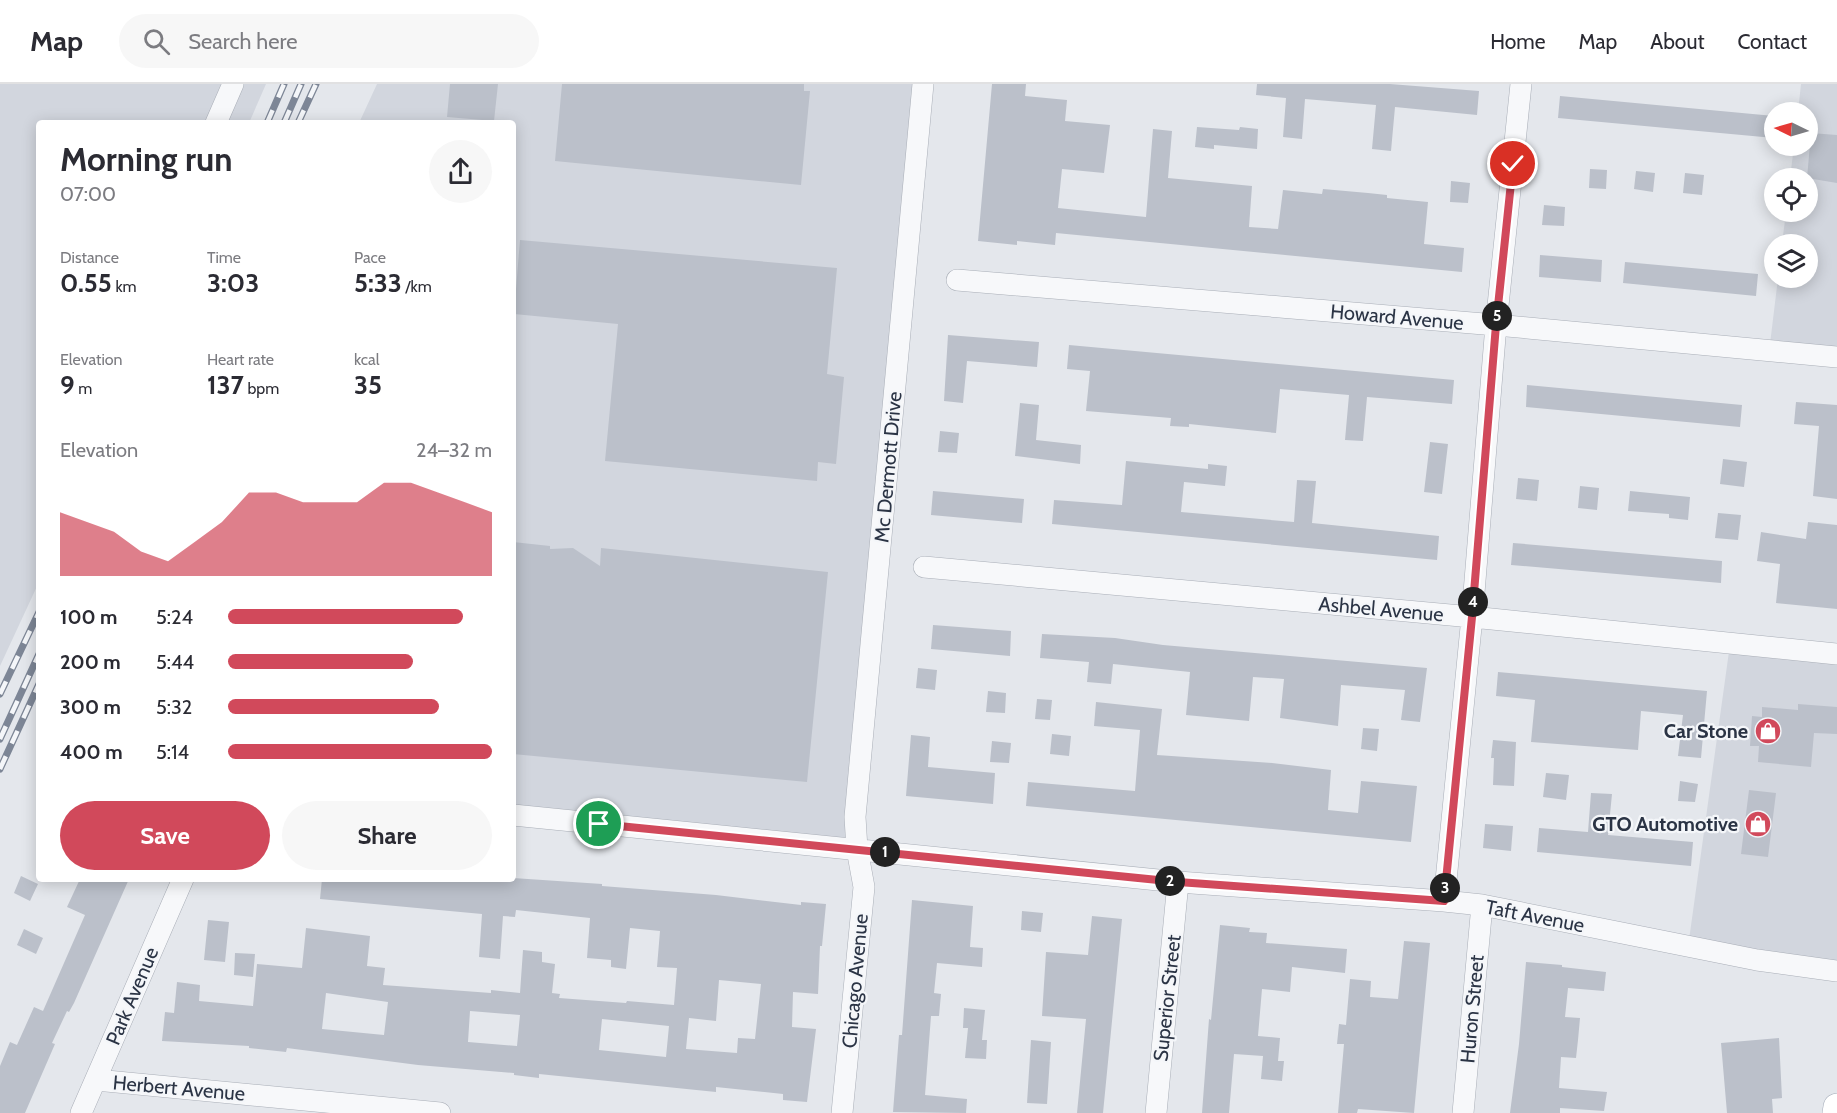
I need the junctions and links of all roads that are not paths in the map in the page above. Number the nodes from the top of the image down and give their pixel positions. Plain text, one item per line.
1 (232, 84) edge
2 (923, 84) edge
3 (1521, 84) edge
4 (217, 120) edge
5 (957, 280) dead end
6 (1496, 325) junction
7 (1837, 357) edge
8 (924, 567) dead end
9 (1472, 617) junction
10 (1837, 654) edge
11 (516, 815) edge
12 (857, 849) junction
13 (182, 882) edge
14 (1178, 882) junction
15 (1444, 901) junction
16 (1482, 905) junction
17 (1837, 971) edge
18 (96, 1080) junction
19 (1837, 1107) edge
20 (81, 1113) edge
21 (440, 1113) edge
22 (842, 1113) edge
23 (1156, 1113) edge
24 (1463, 1113) edge
25 (1836, 1113) edge

1 - 4 street
2 - 12 street, Mc Dermott Drive
3 - 6 street
5 - 6 street, Howard Avenue
6 - 7 street, Howard Avenue
6 - 9 street
8 - 9 street, Ashbel Avenue
9 - 10 street, Ashbel Avenue
9 - 15 street
11 - 12 street, Taft Avenue
12 - 14 street, Taft Avenue
12 - 22 street, Chicago Avenue
13 - 18 street, Park Avenue
14 - 15 street, Taft Avenue
14 - 23 street, Superior Street
15 - 16 street, Taft Avenue
16 - 17 street, Taft Avenue
16 - 24 street, Huron Street
18 - 20 street, Park Avenue
18 - 21 street, Herbert Avenue
19 - 25 main road

